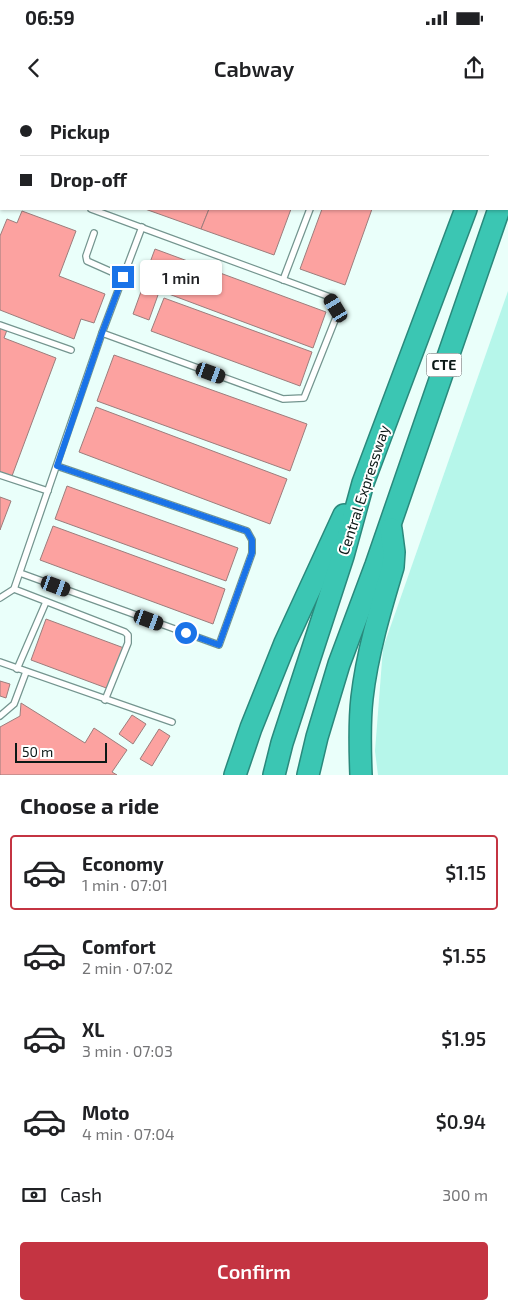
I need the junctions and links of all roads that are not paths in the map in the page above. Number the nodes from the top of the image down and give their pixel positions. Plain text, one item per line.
1 (94, 210) edge
2 (310, 210) edge
3 (466, 210) edge
4 (499, 210) edge
5 (142, 228) junction
6 (94, 233) dead end
7 (123, 277) junction
8 (283, 280) junction
9 (0, 325) edge
10 (102, 333) junction
11 (71, 350) dead end
12 (57, 466) junction
13 (0, 475) edge
14 (363, 483) junction
15 (48, 491) junction
16 (390, 522) junction
17 (20, 573) junction
18 (14, 589) junction
19 (0, 598) edge
20 (46, 602) junction
21 (0, 662) edge
22 (17, 669) junction
23 (26, 672) junction
24 (105, 700) junction
25 (0, 716) edge
26 (172, 722) dead end
27 (235, 775) edge
28 (274, 775) edge
29 (308, 775) edge
30 (361, 775) edge

1 - 5 lane
2 - 8 lane
3 - 14 highway, Central Expressway / CTE
4 - 16 highway, CTE
5 - 7 lane
5 - 8 lane
6 - 7 lane
7 - 10 lane
8 - 10 lane
9 - 11 lane
10 - 12 lane
12 - 15 lane
12 - 17 lane
13 - 15 lane
14 - 27 highway
14 - 28 highway, Central Expressway / CTE
15 - 17 lane
16 - 29 highway, CTE
16 - 30 highway
17 - 18 lane
18 - 19 lane
18 - 20 lane
20 - 22 lane
20 - 24 lane
21 - 22 lane
22 - 23 lane
23 - 24 lane
23 - 25 lane
24 - 26 lane

